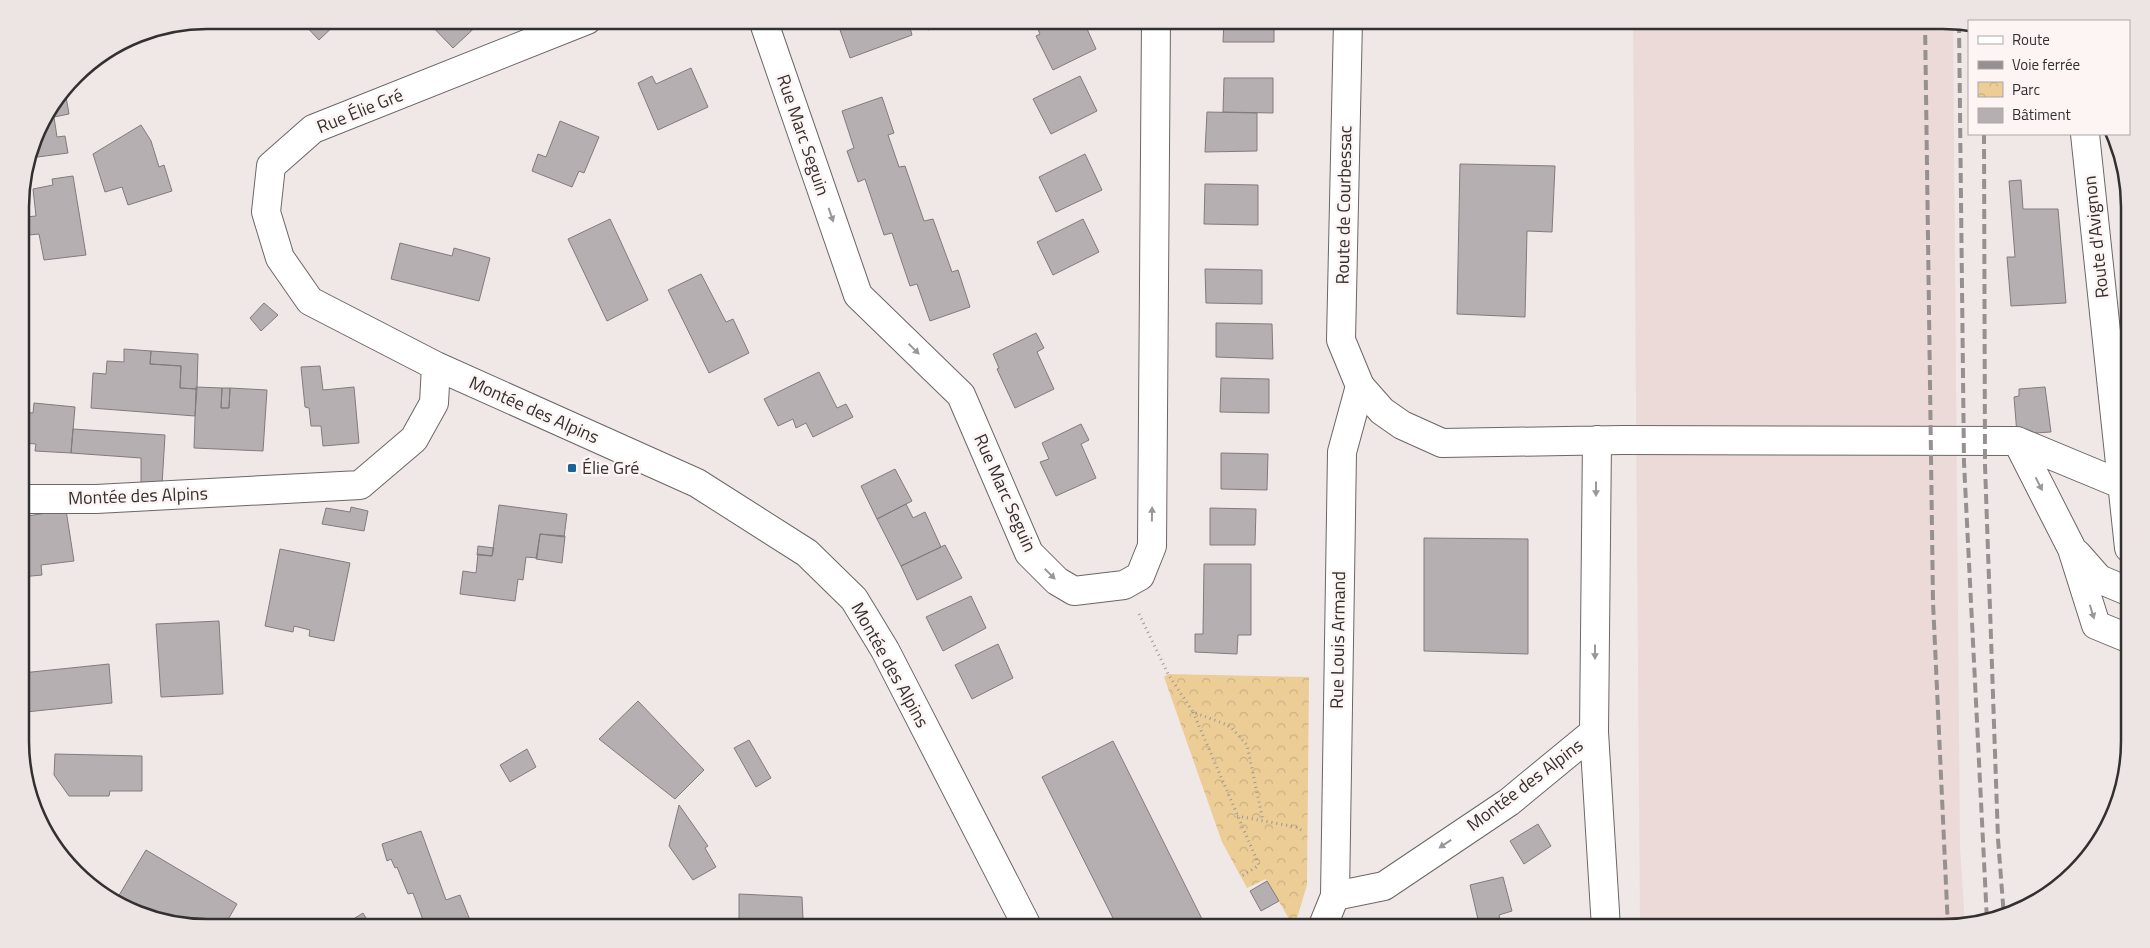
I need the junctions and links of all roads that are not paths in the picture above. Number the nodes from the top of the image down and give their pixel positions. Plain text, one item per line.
1 (564, 29) edge
2 (766, 29) edge
3 (1156, 29) edge
4 (1348, 29) edge
5 (2085, 135) edge
6 (436, 366) junction
7 (1360, 386) junction
8 (1597, 440) junction
9 (2017, 441) junction
10 (2121, 467) edge
11 (2121, 484) edge
12 (29, 499) edge
13 (2072, 549) junction
14 (2121, 588) edge
15 (2121, 635) edge
16 (1594, 732) junction
17 (1335, 896) junction
18 (1023, 919) edge
19 (1326, 919) edge
20 (1605, 919) edge

1 - 6 street, Rue Élie Gré
2 -> 3 street, Rue Marc Seguin
4 - 7 street, Route de Courbessac
5 - 10 street, Route d'Avignon
6 - 12 street, Montée des Alpins
6 - 18 street, Montée des Alpins
7 - 8 street, Route de Courbessac
7 - 17 street, Rue Louis Armand
8 - 9 street, Route de Courbessac
8 -> 16 street, Montée des Alpins
9 - 11 street
9 -> 13 street
13 - 14 street
13 -> 15 street
16 -> 17 street, Montée des Alpins
16 - 20 street
17 - 19 street

